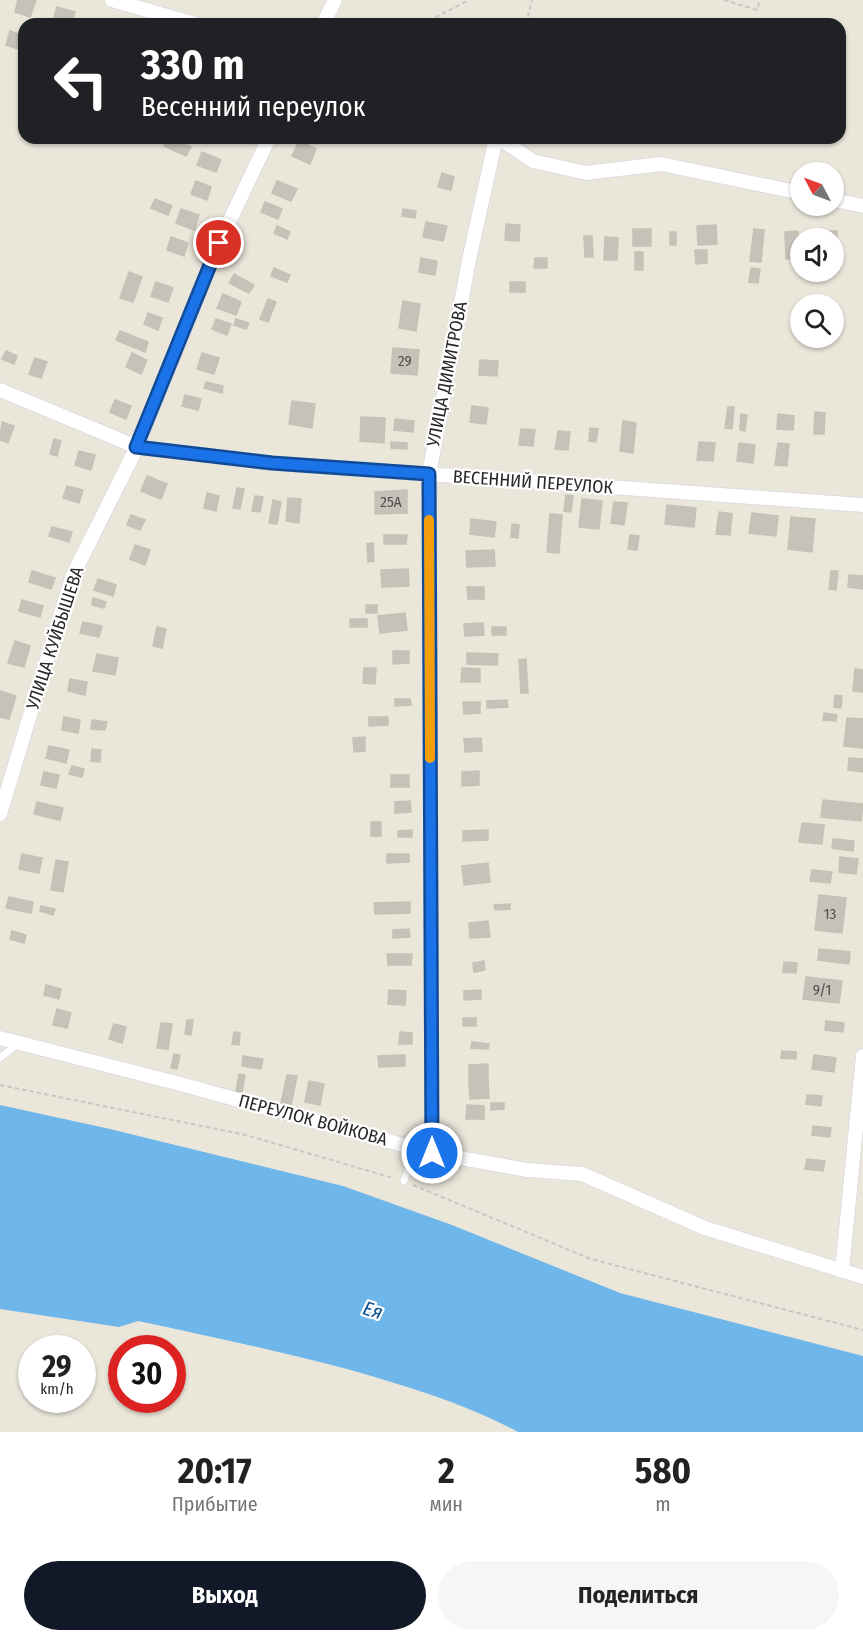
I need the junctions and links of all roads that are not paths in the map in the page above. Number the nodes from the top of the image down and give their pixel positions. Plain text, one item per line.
1 (112, 0) edge
2 (335, 0) edge
3 (174, 18) edge
4 (326, 18) edge
5 (266, 144) edge
6 (497, 144) edge
7 (507, 144) edge
8 (790, 191) edge
9 (844, 202) edge
10 (863, 206) edge
11 (0, 390) edge
12 (136, 447) junction
13 (429, 474) junction
14 (863, 505) edge
15 (0, 814) edge
16 (0, 1038) edge
17 (20, 1043) junction
18 (863, 1056) edge
19 (0, 1058) edge
20 (415, 1149) junction
21 (432, 1153) junction
22 (404, 1181) road end
23 (842, 1271) junction
24 (863, 1277) edge

1 - 3 street
2 - 4 street
5 - 12 street, УЛИЦА КУЙБЫШЕВА
6 - 13 street, УЛИЦА ДИМИТРОВА
7 - 8 street, УЛИЦА ДИМИТРОВА
9 - 10 street
11 - 12 street, ВЕСЕННИЙ ПЕРЕУЛОК
12 - 13 street, ВЕСЕННИЙ ПЕРЕУЛОК
12 - 15 street, УЛИЦА КУЙБЫШЕВА
13 - 14 street, ВЕСЕННИЙ ПЕРЕУЛОК
13 - 21 street, УЛИЦА ДИМИТРОВА
16 - 17 street, ПЕРЕУЛОК ВОЙКОВА
17 - 19 lane
17 - 20 street, ПЕРЕУЛОК ВОЙКОВА
18 - 23 street
20 - 21 street, ПЕРЕУЛОК ВОЙКОВА
20 - 22 lane
21 - 23 street, ПЕРЕУЛОК ВОЙКОВА
23 - 24 street, ПЕРЕУЛОК ВОЙКОВА

